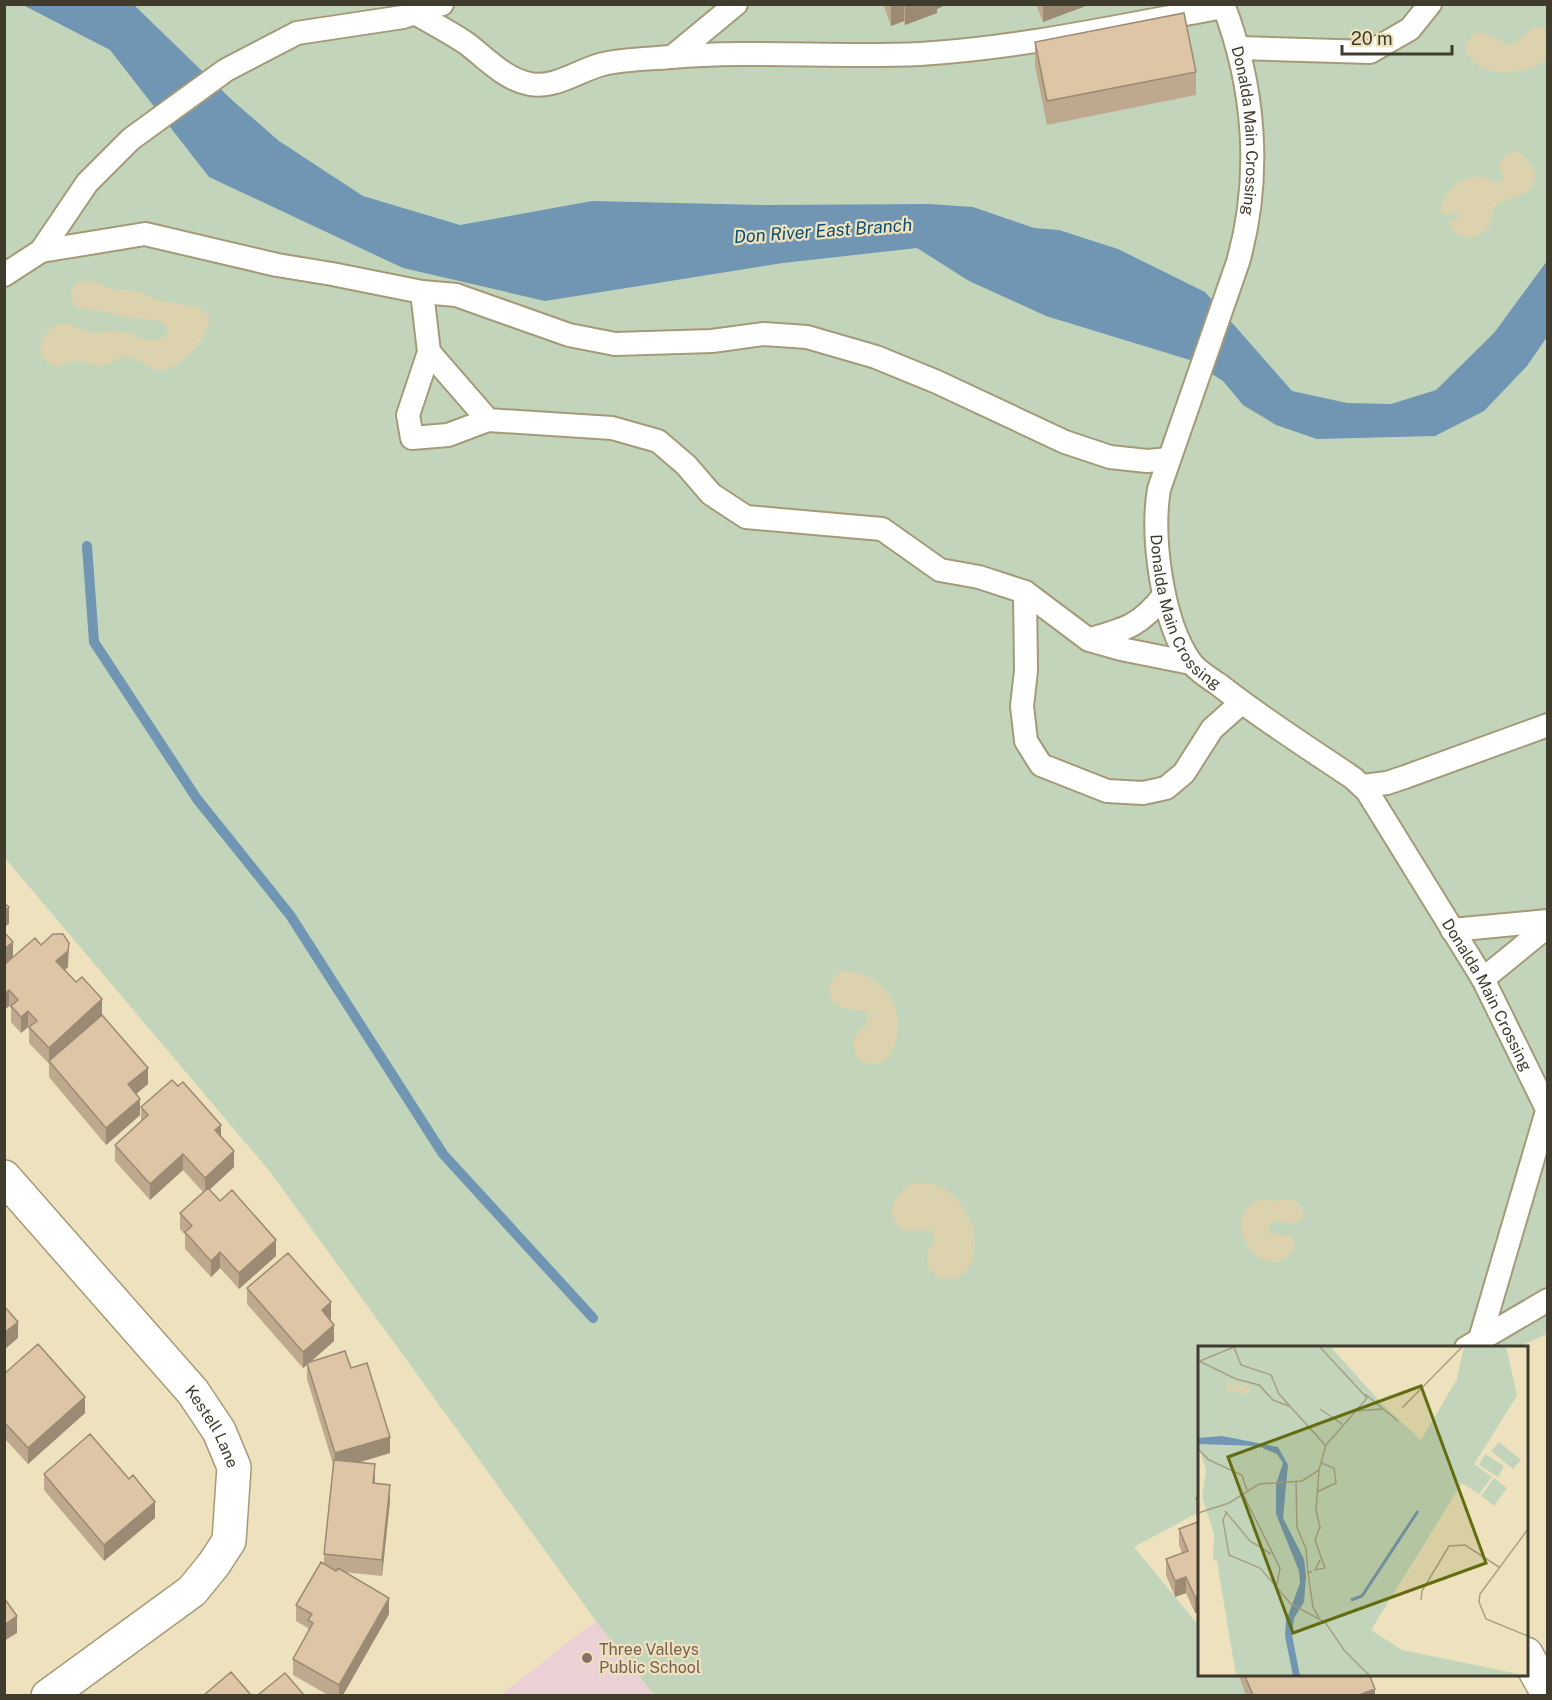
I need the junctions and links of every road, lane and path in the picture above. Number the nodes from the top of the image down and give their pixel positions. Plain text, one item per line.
1 (442, 4) edge
2 (736, 4) edge
3 (1430, 4) edge
4 (1223, 6) edge
5 (415, 14) junction
6 (1239, 48) junction
7 (672, 57) junction
8 (41, 251) junction
9 (4, 275) edge
10 (422, 292) junction
11 (429, 352) junction
12 (488, 420) junction
13 (1169, 459) junction
14 (1025, 592) junction
15 (1164, 594) junction
16 (1089, 639) junction
17 (1191, 663) junction
18 (1241, 703) junction
19 (1548, 725) edge
20 (1363, 786) junction
21 (1548, 921) edge
22 (1548, 926) edge
23 (1452, 930) junction
24 (1483, 979) junction
25 (1547, 1111) edge
26 (4, 1177) edge
27 (1548, 1300) edge
28 (1473, 1343) edge
29 (1528, 1656) edge
30 (1548, 1694) edge
31 (48, 1695) edge

1 - 5 lane
2 - 7 lane
3 - 6 lane
4 - 6 lane, Donalda Main Crossing
4 - 7 lane
5 - 7 lane
5 - 8 lane
6 - 13 lane, Donalda Main Crossing
8 - 9 lane
8 - 10 lane
10 - 11 lane
10 - 13 lane
11 - 12 lane
11 - 12 lane
12 - 14 lane
13 - 15 lane, Donalda Main Crossing
14 - 16 lane
14 - 18 lane
15 - 16 lane
15 - 17 lane, Donalda Main Crossing
16 - 17 lane
17 - 18 lane, Donalda Main Crossing
18 - 20 lane, Donalda Main Crossing
19 - 20 lane
20 - 23 lane, Donalda Main Crossing
21 - 23 lane
22 - 24 lane
23 - 24 lane, Donalda Main Crossing
24 - 25 lane, Donalda Main Crossing
25 - 28 lane
26 - 31 street, Kestell Lane
27 - 28 lane
29 - 30 street

